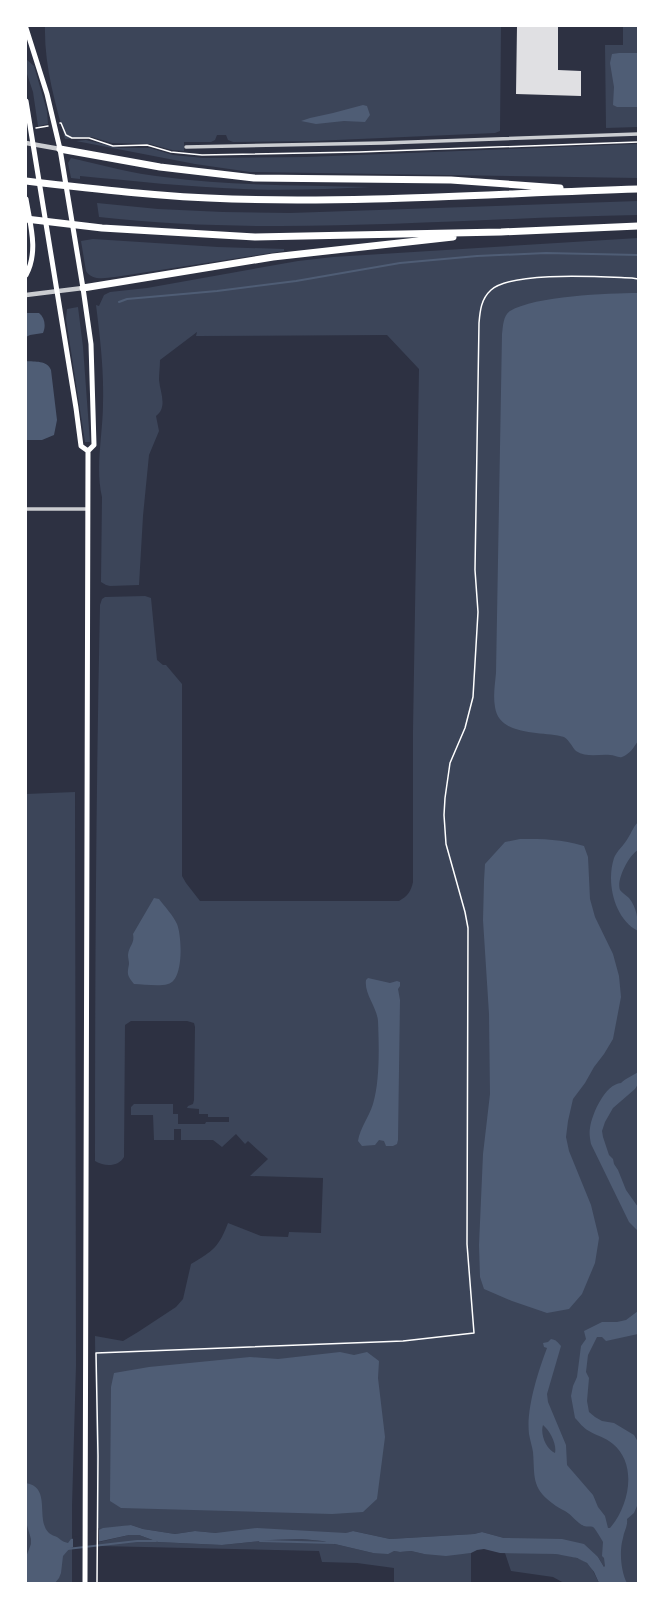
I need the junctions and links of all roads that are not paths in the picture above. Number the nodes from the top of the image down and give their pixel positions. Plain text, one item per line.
1 (26, 28) edge
2 (26, 104) edge
3 (638, 134) edge
4 (26, 143) edge
5 (33, 144) junction
6 (186, 147) dead end
7 (60, 149) junction
8 (26, 181) edge
9 (638, 189) edge
10 (598, 190) junction
11 (26, 199) edge
12 (26, 219) edge
13 (638, 226) edge
14 (501, 232) junction
15 (26, 275) edge
16 (83, 288) junction
17 (57, 292) junction
18 (26, 295) edge
19 (88, 451) junction
20 (26, 509) edge
21 (88, 509) junction
22 (84, 1583) edge

1 - 7 main road
2 - 5 main road
3 - 6 street
4 - 5 street
5 - 7 street
5 - 17 main road
7 - 10 highway
7 - 16 main road
8 - 10 highway
9 - 10 highway
11 - 15 main road
12 - 14 highway
13 - 14 highway
14 - 16 highway
16 - 17 street
16 - 19 main road
17 - 18 street
17 - 19 main road
19 - 21 main road
20 - 21 street
21 - 22 main road

